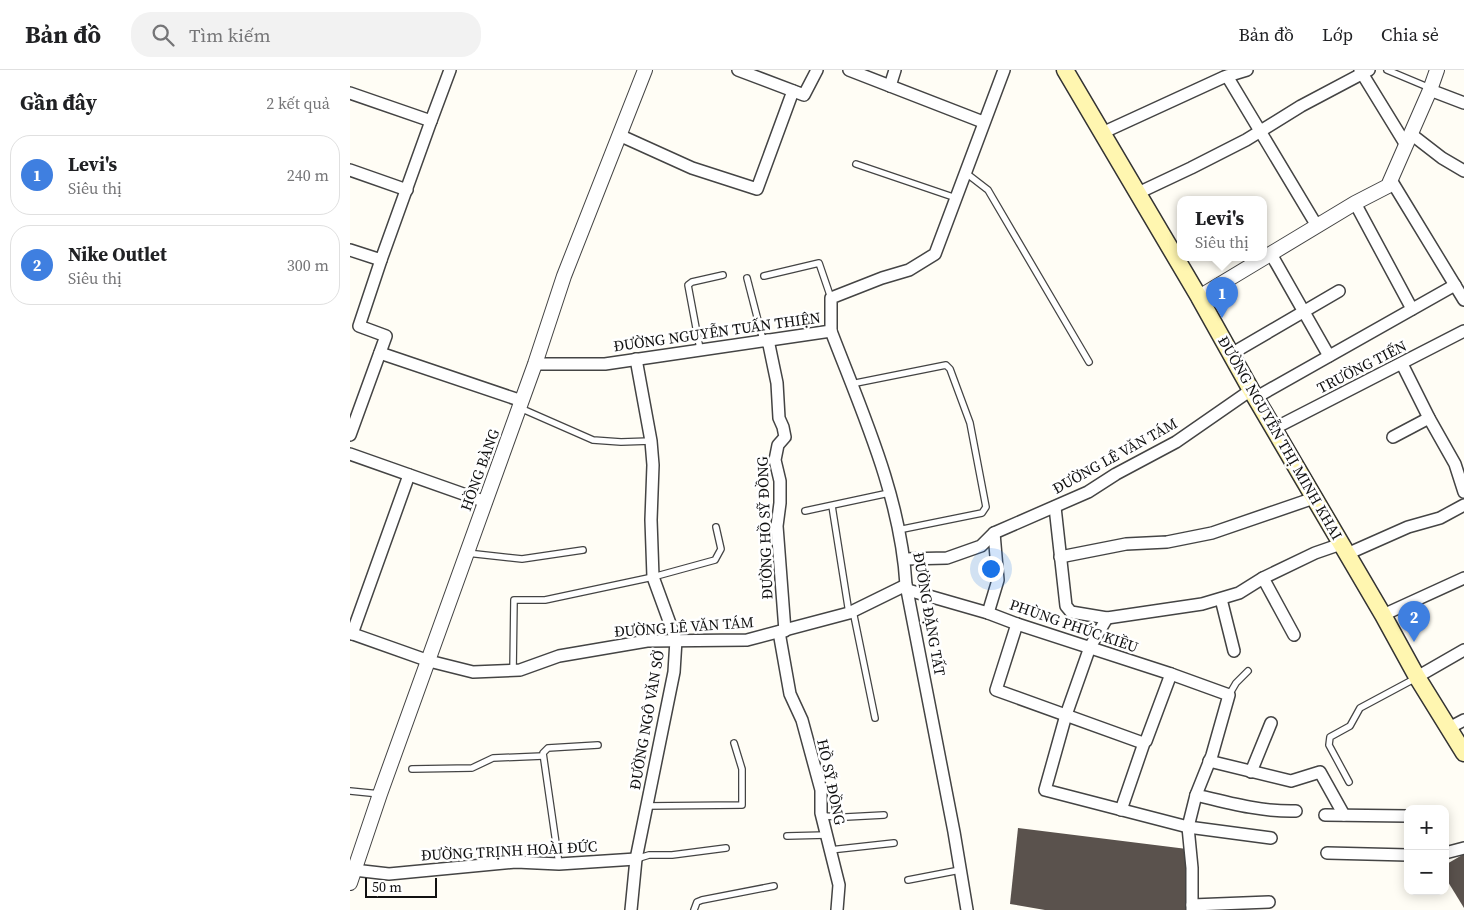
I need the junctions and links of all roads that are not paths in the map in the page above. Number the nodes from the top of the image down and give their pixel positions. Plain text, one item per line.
1 (450, 70) edge
2 (645, 70) edge
3 (738, 70) edge
4 (817, 70) edge
5 (849, 70) edge
6 (894, 70) edge
7 (1004, 70) edge
8 (1065, 70) edge
9 (1246, 70) edge
10 (1388, 70) edge
11 (1437, 70) edge
12 (1364, 72) edge
13 (1227, 76) junction
14 (890, 86) junction
15 (1430, 89) junction
16 (793, 91) junction
17 (350, 93) edge
18 (1464, 102) edge
19 (431, 121) junction
20 (983, 122) junction
21 (1260, 131) junction
22 (1102, 133) junction
23 (619, 135) junction
24 (1408, 140) junction
25 (856, 164) dead end
26 (350, 170) edge
27 (1464, 171) edge
28 (966, 173) junction
29 (1391, 180) junction
30 (406, 190) junction
31 (1138, 193) junction
32 (956, 198) junction
33 (1355, 203) junction
34 (1317, 226) junction
35 (350, 250) edge
36 (1271, 254) junction
37 (1267, 256) edge
38 (1177, 259) edge
39 (381, 260) junction
40 (1178, 261) edge
41 (1259, 261) edge
42 (724, 275) dead end
43 (764, 276) dead end
44 (747, 278) dead end
45 (1456, 285) junction
46 (1339, 291) dead end
47 (1199, 297) junction
48 (831, 298) junction
49 (1464, 300) edge
50 (1412, 310) junction
51 (1304, 311) junction
52 (1464, 330) edge
53 (831, 331) junction
54 (765, 340) junction
55 (700, 349) junction
56 (380, 353) junction
57 (1231, 354) junction
58 (1329, 356) junction
59 (636, 359) junction
60 (1089, 362) dead end
61 (535, 364) junction
62 (1402, 364) junction
63 (852, 384) junction
64 (1253, 394) junction
65 (520, 405) junction
66 (1429, 418) junction
67 (1273, 429) junction
68 (350, 435) edge
69 (1393, 437) dead end
70 (651, 441) junction
71 (350, 454) edge
72 (409, 475) junction
73 (1464, 492) edge
74 (889, 493) junction
75 (1314, 498) junction
76 (486, 502) junction
77 (1464, 505) edge
78 (832, 506) junction
79 (1055, 507) junction
80 (805, 511) dead end
81 (716, 527) dead end
82 (898, 530) junction
83 (994, 533) junction
84 (1344, 549) junction
85 (582, 550) dead end
86 (467, 553) junction
87 (1060, 557) junction
88 (905, 559) junction
89 (653, 577) junction
90 (1263, 578) junction
91 (1464, 578) edge
92 (907, 587) junction
93 (1221, 599) junction
94 (851, 612) junction
95 (988, 612) junction
96 (1383, 615) junction
97 (1107, 618) junction
98 (1016, 624) junction
99 (782, 632) junction
100 (351, 634) edge
101 (1294, 635) dead end
102 (676, 640) junction
103 (1090, 647) junction
104 (1464, 650) edge
105 (1234, 651) dead end
106 (429, 661) junction
107 (513, 671) junction
108 (1248, 671) dead end
109 (1170, 674) junction
110 (1417, 677) junction
111 (1229, 696) junction
112 (1066, 715) junction
113 (874, 718) dead end
114 (1464, 720) edge
115 (1271, 723) dead end
116 (1449, 728) junction
117 (734, 743) dead end
118 (1144, 743) junction
119 (598, 745) dead end
120 (1464, 753) edge
121 (543, 756) junction
122 (1209, 761) junction
123 (412, 769) dead end
124 (1250, 772) junction
125 (1349, 782) dead end
126 (350, 791) edge
127 (380, 794) junction
128 (1196, 795) junction
129 (646, 806) junction
130 (1121, 810) junction
131 (1296, 812) dead end
132 (884, 815) dead end
133 (1325, 815) dead end
134 (1344, 815) junction
135 (822, 816) junction
136 (1404, 816) edge
137 (1188, 827) junction
138 (827, 835) junction
139 (787, 836) dead end
140 (1271, 838) dead end
141 (894, 843) dead end
142 (726, 848) dead end
143 (1464, 848) edge
144 (830, 850) junction
145 (1449, 852) edge
146 (1327, 853) dead end
147 (1404, 855) edge
148 (636, 859) junction
149 (558, 864) junction
150 (960, 870) junction
151 (352, 876) edge
152 (908, 880) dead end
153 (774, 886) dead end
154 (1269, 902) dead end
155 (1192, 907) edge
156 (631, 910) edge
157 (694, 910) edge
158 (837, 910) edge
159 (967, 910) edge

1 - 19 street
2 - 23 street, HỒNG BÀNG
3 - 16 street
4 - 16 street
5 - 14 street
6 - 14 street
7 - 20 street, ĐƯỜNG NGUYỄN TUẤN THIỆN
8 - 22 main road, ĐƯỜNG NGUYỄN THỊ MINH KHAI
9 - 13 street
10 - 15 lane
11 - 15 street
12 - 21 street
12 - 24 street
13 - 21 street
13 - 22 street
14 - 20 street
15 - 18 street
15 - 24 street
16 - 23 street
17 - 19 street
19 - 30 street
20 - 28 street, ĐƯỜNG NGUYỄN TUẤN THIỆN
21 - 31 street
21 - 34 street
22 - 31 main road, ĐƯỜNG NGUYỄN THỊ MINH KHAI
23 - 61 street, HỒNG BÀNG
24 - 27 street
24 - 29 street
25 - 32 lane
26 - 30 street
28 - 32 street, ĐƯỜNG NGUYỄN TUẤN THIỆN
28 - 60 lane
29 - 33 street
29 - 45 street
30 - 39 street
31 - 38 main road, ĐƯỜNG NGUYỄN THỊ MINH KHAI
32 - 48 street, ĐƯỜNG NGUYỄN TUẤN THIỆN
33 - 34 street
33 - 50 street
34 - 36 street
35 - 39 street
36 - 37 street
36 - 51 street
39 - 56 street
40 - 47 main road, ĐƯỜNG NGUYỄN THỊ MINH KHAI
41 - 47 street
42 - 55 lane
43 - 48 lane
44 - 54 lane
45 - 49 street
45 - 50 street, ĐƯỜNG LÊ VĂN TÁM
46 - 51 street
47 - 57 main road, ĐƯỜNG NGUYỄN THỊ MINH KHAI
48 - 53 street, ĐƯỜNG NGUYỄN TUẤN THIỆN
50 - 58 street, ĐƯỜNG LÊ VĂN TÁM
51 - 57 street
51 - 58 street
52 - 62 street, TRƯỜNG TIẾN
53 - 54 street, ĐƯỜNG NGUYỄN TUẤN THIỆN
53 - 63 street, ĐƯỜNG ĐẶNG TẤT
54 - 55 street, ĐƯỜNG NGUYỄN TUẤN THIỆN
54 - 99 street, ĐƯỜNG HỒ SỸ ĐỒNG
55 - 59 street, ĐƯỜNG NGUYỄN TUẤN THIỆN
56 - 65 street
56 - 68 street
57 - 64 main road, ĐƯỜNG NGUYỄN THỊ MINH KHAI
58 - 64 street, ĐƯỜNG LÊ VĂN TÁM
59 - 61 street, ĐƯỜNG NGUYỄN TUẤN THIỆN
59 - 70 street, ĐƯỜNG NGÔ VĂN SỞ
61 - 65 street, HỒNG BÀNG
62 - 66 street
62 - 67 street, TRƯỜNG TIẾN
63 - 74 street, ĐƯỜNG ĐẶNG TẤT
63 - 82 lane
64 - 67 main road, ĐƯỜNG NGUYỄN THỊ MINH KHAI
64 - 79 street, ĐƯỜNG LÊ VĂN TÁM
65 - 70 lane
65 - 76 street, HỒNG BÀNG
66 - 69 street
66 - 73 street
67 - 75 main road, ĐƯỜNG NGUYỄN THỊ MINH KHAI
70 - 89 street, ĐƯỜNG NGÔ VĂN SỞ
71 - 72 street
72 - 76 street
72 - 100 street
74 - 78 lane
74 - 82 street, ĐƯỜNG ĐẶNG TẤT
75 - 84 main road, ĐƯỜNG NGUYỄN THỊ MINH KHAI
75 - 87 street
76 - 86 street, HỒNG BÀNG
77 - 84 street
78 - 80 lane
78 - 94 lane
79 - 83 street, ĐƯỜNG LÊ VĂN TÁM
79 - 87 street
81 - 89 lane
82 - 88 street, ĐƯỜNG ĐẶNG TẤT
83 - 88 street, ĐƯỜNG LÊ VĂN TÁM
83 - 95 street
84 - 90 street
84 - 96 main road, ĐƯỜNG NGUYỄN THỊ MINH KHAI
85 - 86 lane
86 - 106 street, HỒNG BÀNG
87 - 97 street
88 - 92 street, ĐƯỜNG ĐẶNG TẤT
89 - 102 street, ĐƯỜNG NGÔ VĂN SỞ
89 - 107 lane
90 - 93 street
90 - 101 street
91 - 96 street
92 - 94 street, ĐƯỜNG LÊ VĂN TÁM
92 - 95 street, PHÙNG PHÚC KIỀU
92 - 150 street, ĐƯỜNG ĐẶNG TẤT
93 - 97 street
93 - 105 street
94 - 99 street, ĐƯỜNG LÊ VĂN TÁM
94 - 113 lane
95 - 98 street, PHÙNG PHÚC KIỀU
96 - 110 main road, ĐƯỜNG NGUYỄN THỊ MINH KHAI
97 - 103 street
98 - 103 street, PHÙNG PHÚC KIỀU
98 - 112 street
99 - 102 street, ĐƯỜNG LÊ VĂN TÁM
99 - 135 street, HỒ SỸ ĐỒNG
100 - 106 street, ĐƯỜNG LÊ VĂN TÁM
102 - 107 street, ĐƯỜNG LÊ VĂN TÁM
102 - 129 street, ĐƯỜNG NGÔ VĂN SỞ
103 - 109 street, PHÙNG PHÚC KIỀU
103 - 112 street
104 - 110 street
106 - 107 street, ĐƯỜNG LÊ VĂN TÁM
106 - 127 street, HỒNG BÀNG
108 - 111 lane
109 - 111 street, PHÙNG PHÚC KIỀU
109 - 118 street
110 - 116 main road, ĐƯỜNG NGUYỄN THỊ MINH KHAI
110 - 125 lane
111 - 122 street
112 - 118 street
112 - 130 street
114 - 116 street
115 - 124 street
116 - 120 main road, ĐƯỜNG NGUYỄN THỊ MINH KHAI
117 - 129 lane
118 - 130 street
119 - 121 lane
121 - 123 lane
121 - 149 lane
122 - 124 street
122 - 128 street
124 - 134 street
126 - 127 lane
127 - 151 street, HỒNG BÀNG
128 - 131 street
128 - 137 street
129 - 148 street, ĐƯỜNG NGÔ VĂN SỞ
130 - 137 street
132 - 135 lane
133 - 134 street
134 - 136 street
135 - 138 street, HỒ SỸ ĐỒNG
137 - 140 street
137 - 155 street
138 - 139 lane
138 - 144 street, HỒ SỸ ĐỒNG
141 - 144 lane
142 - 148 lane
143 - 145 street
144 - 158 street, HỒ SỸ ĐỒNG
146 - 147 street
148 - 149 street, ĐƯỜNG TRỊNH HOÀI ĐỨC
148 - 156 street, ĐƯỜNG NGÔ VĂN SỞ
149 - 151 street, ĐƯỜNG TRỊNH HOÀI ĐỨC
150 - 152 lane
150 - 159 street, ĐƯỜNG ĐẶNG TẤT
153 - 157 lane
154 - 155 street

